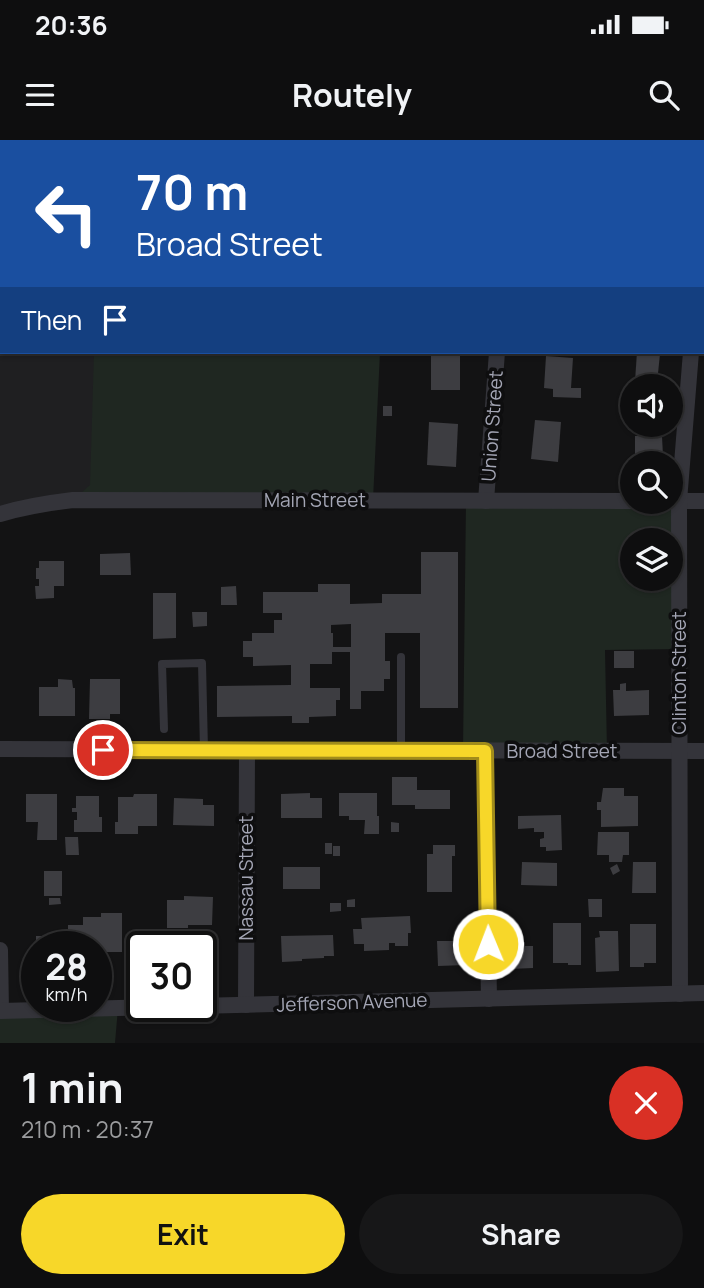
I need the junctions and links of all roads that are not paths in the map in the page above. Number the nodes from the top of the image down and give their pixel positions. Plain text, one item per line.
1 (497, 354) edge
2 (691, 354) edge
3 (680, 451) edge
4 (486, 501) junction
5 (620, 501) edge
6 (683, 501) edge
7 (704, 501) edge
8 (0, 514) edge
9 (675, 514) edge
10 (401, 656) dead end
11 (164, 729) dead end
12 (0, 749) edge
13 (204, 750) junction
14 (247, 750) junction
15 (401, 750) junction
16 (485, 751) junction
17 (680, 751) junction
18 (704, 751) edge
19 (0, 950) edge
20 (704, 993) edge
21 (680, 994) junction
22 (489, 999) junction
23 (246, 1005) junction
24 (1, 1012) edge

1 - 4 street, Union Street
2 - 3 street, Clinton Street
4 - 5 street, Main Street
4 - 8 street, Main Street
6 - 7 street
9 - 17 street, Clinton Street
10 - 15 lane
11 - 13 lane
12 - 13 street, Broad Street
13 - 14 street, Broad Street
14 - 15 street, Broad Street
14 - 23 street, Nassau Street
15 - 16 street, Broad Street
16 - 17 street, Broad Street
16 - 22 street
17 - 18 street, Broad Street
17 - 21 street, Clinton Street
19 - 24 street
20 - 21 street, Jefferson Avenue
21 - 22 street, Jefferson Avenue
22 - 23 street, Jefferson Avenue
23 - 24 street, Jefferson Avenue

